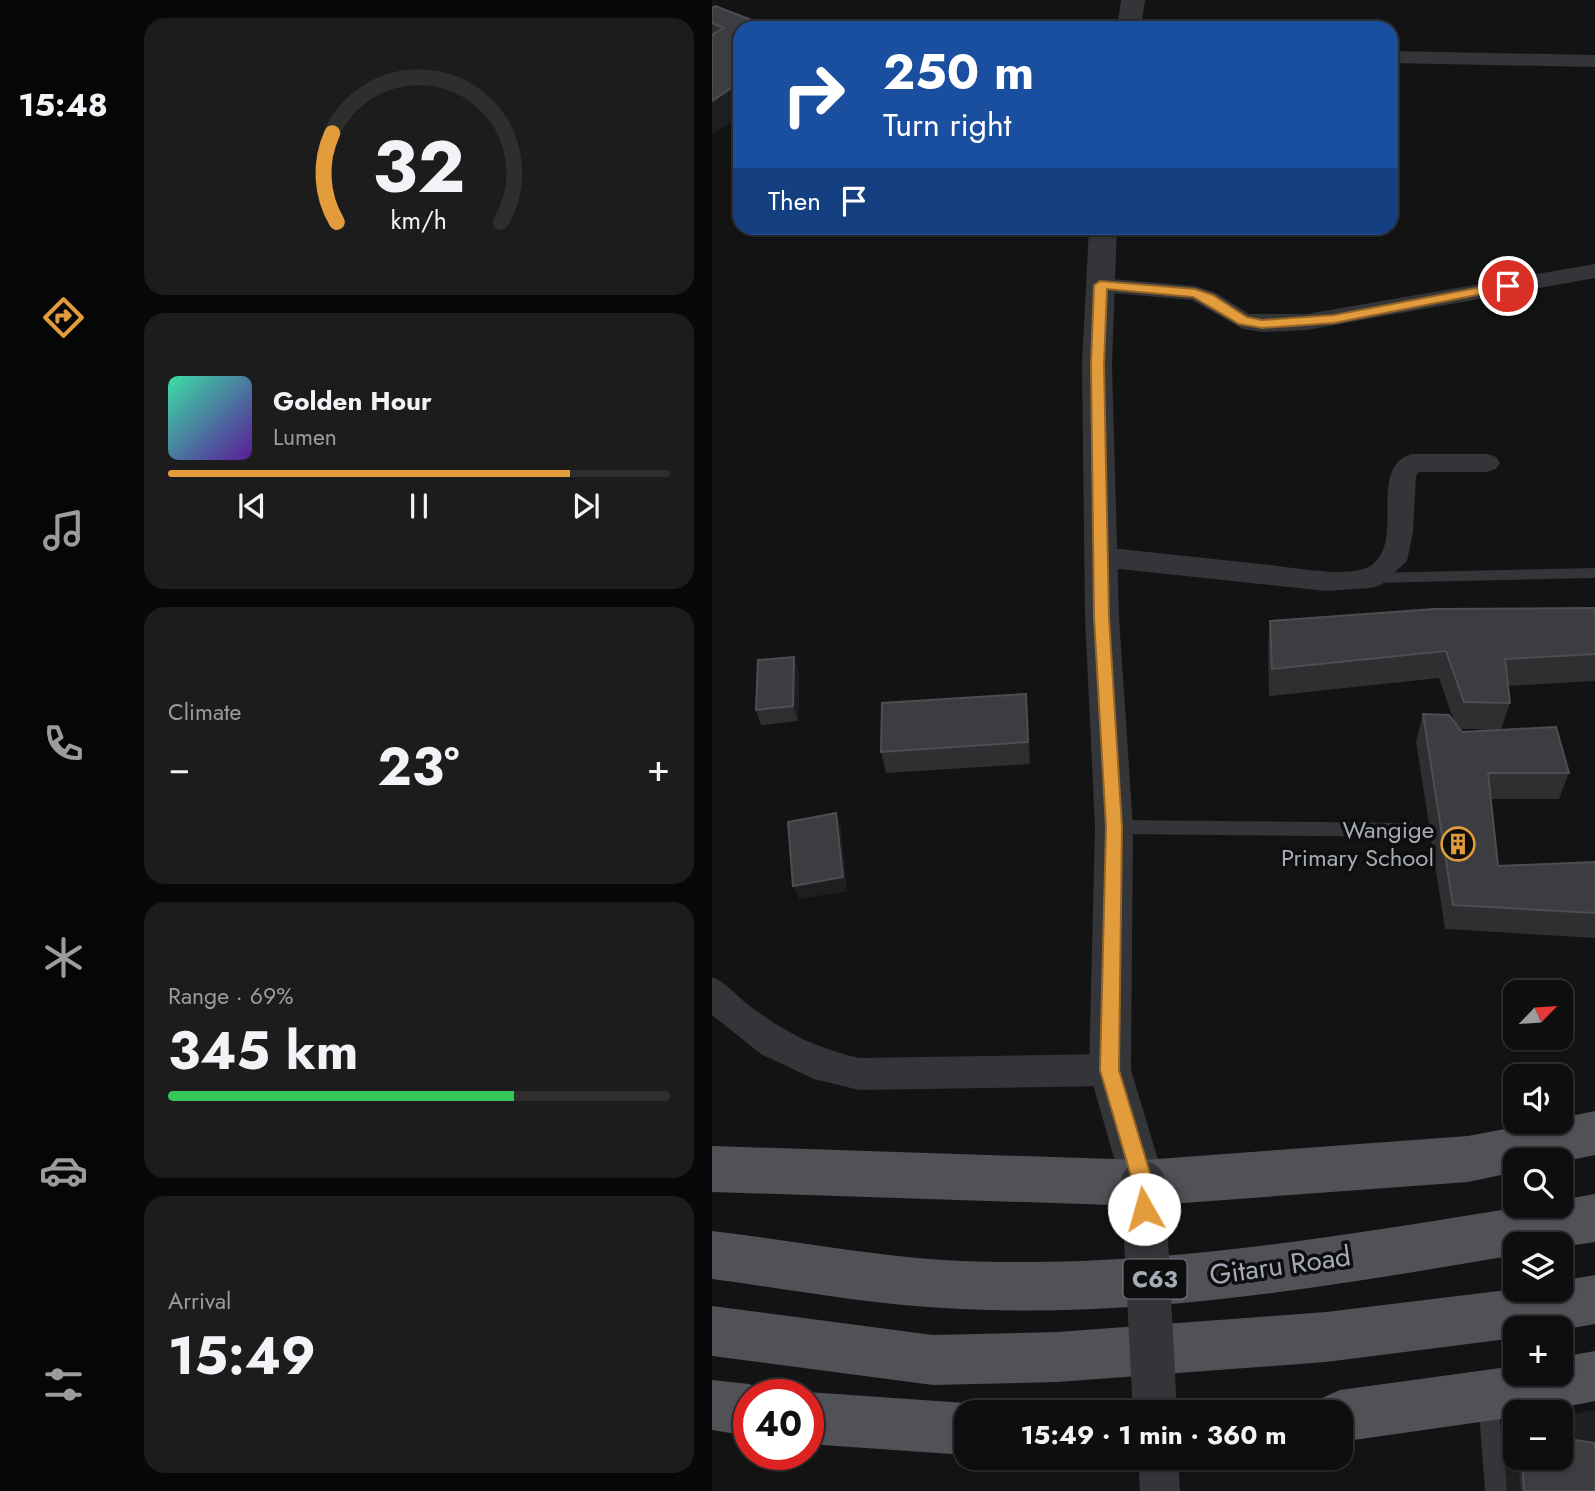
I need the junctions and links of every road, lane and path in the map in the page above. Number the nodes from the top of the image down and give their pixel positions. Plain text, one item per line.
1 (1133, 0) edge
2 (1129, 21) edge
3 (1398, 57) edge
4 (1595, 61) edge
5 (1102, 235) edge
6 (1595, 271) edge
7 (1100, 285) junction
8 (1487, 463) dead end
9 (1100, 557) junction
10 (1595, 573) edge
11 (1371, 578) junction
12 (1114, 827) junction
13 (1410, 830) dead end
14 (712, 992) edge
15 (1110, 1070) junction
16 (1595, 1133) edge
17 (712, 1169) edge
18 (1143, 1183) junction
19 (1595, 1218) edge
20 (712, 1255) edge
21 (1595, 1299) edge
22 (712, 1331) edge
23 (1595, 1376) edge
24 (1488, 1397) junction
25 (1154, 1400) edge
26 (712, 1405) edge
27 (733, 1408) edge
28 (1353, 1414) edge
29 (824, 1419) edge
30 (954, 1428) edge
31 (1159, 1470) edge
32 (1160, 1491) edge
33 (1495, 1491) edge

1 - 2 street
3 - 4 street
5 - 7 street
6 - 7 street
7 - 9 street
8 - 11 street
9 - 11 street
9 - 12 street
10 - 11 lane
12 - 13 lane
12 - 15 street
14 - 15 street
15 - 18 street
16 - 18 main road
17 - 18 main road
18 - 25 street, bridge
19 - 20 main road, Gitaru Road / C63
21 - 22 main road
23 - 24 main road
24 - 28 main road
24 - 33 lane
26 - 27 main road
29 - 30 main road
31 - 32 street

